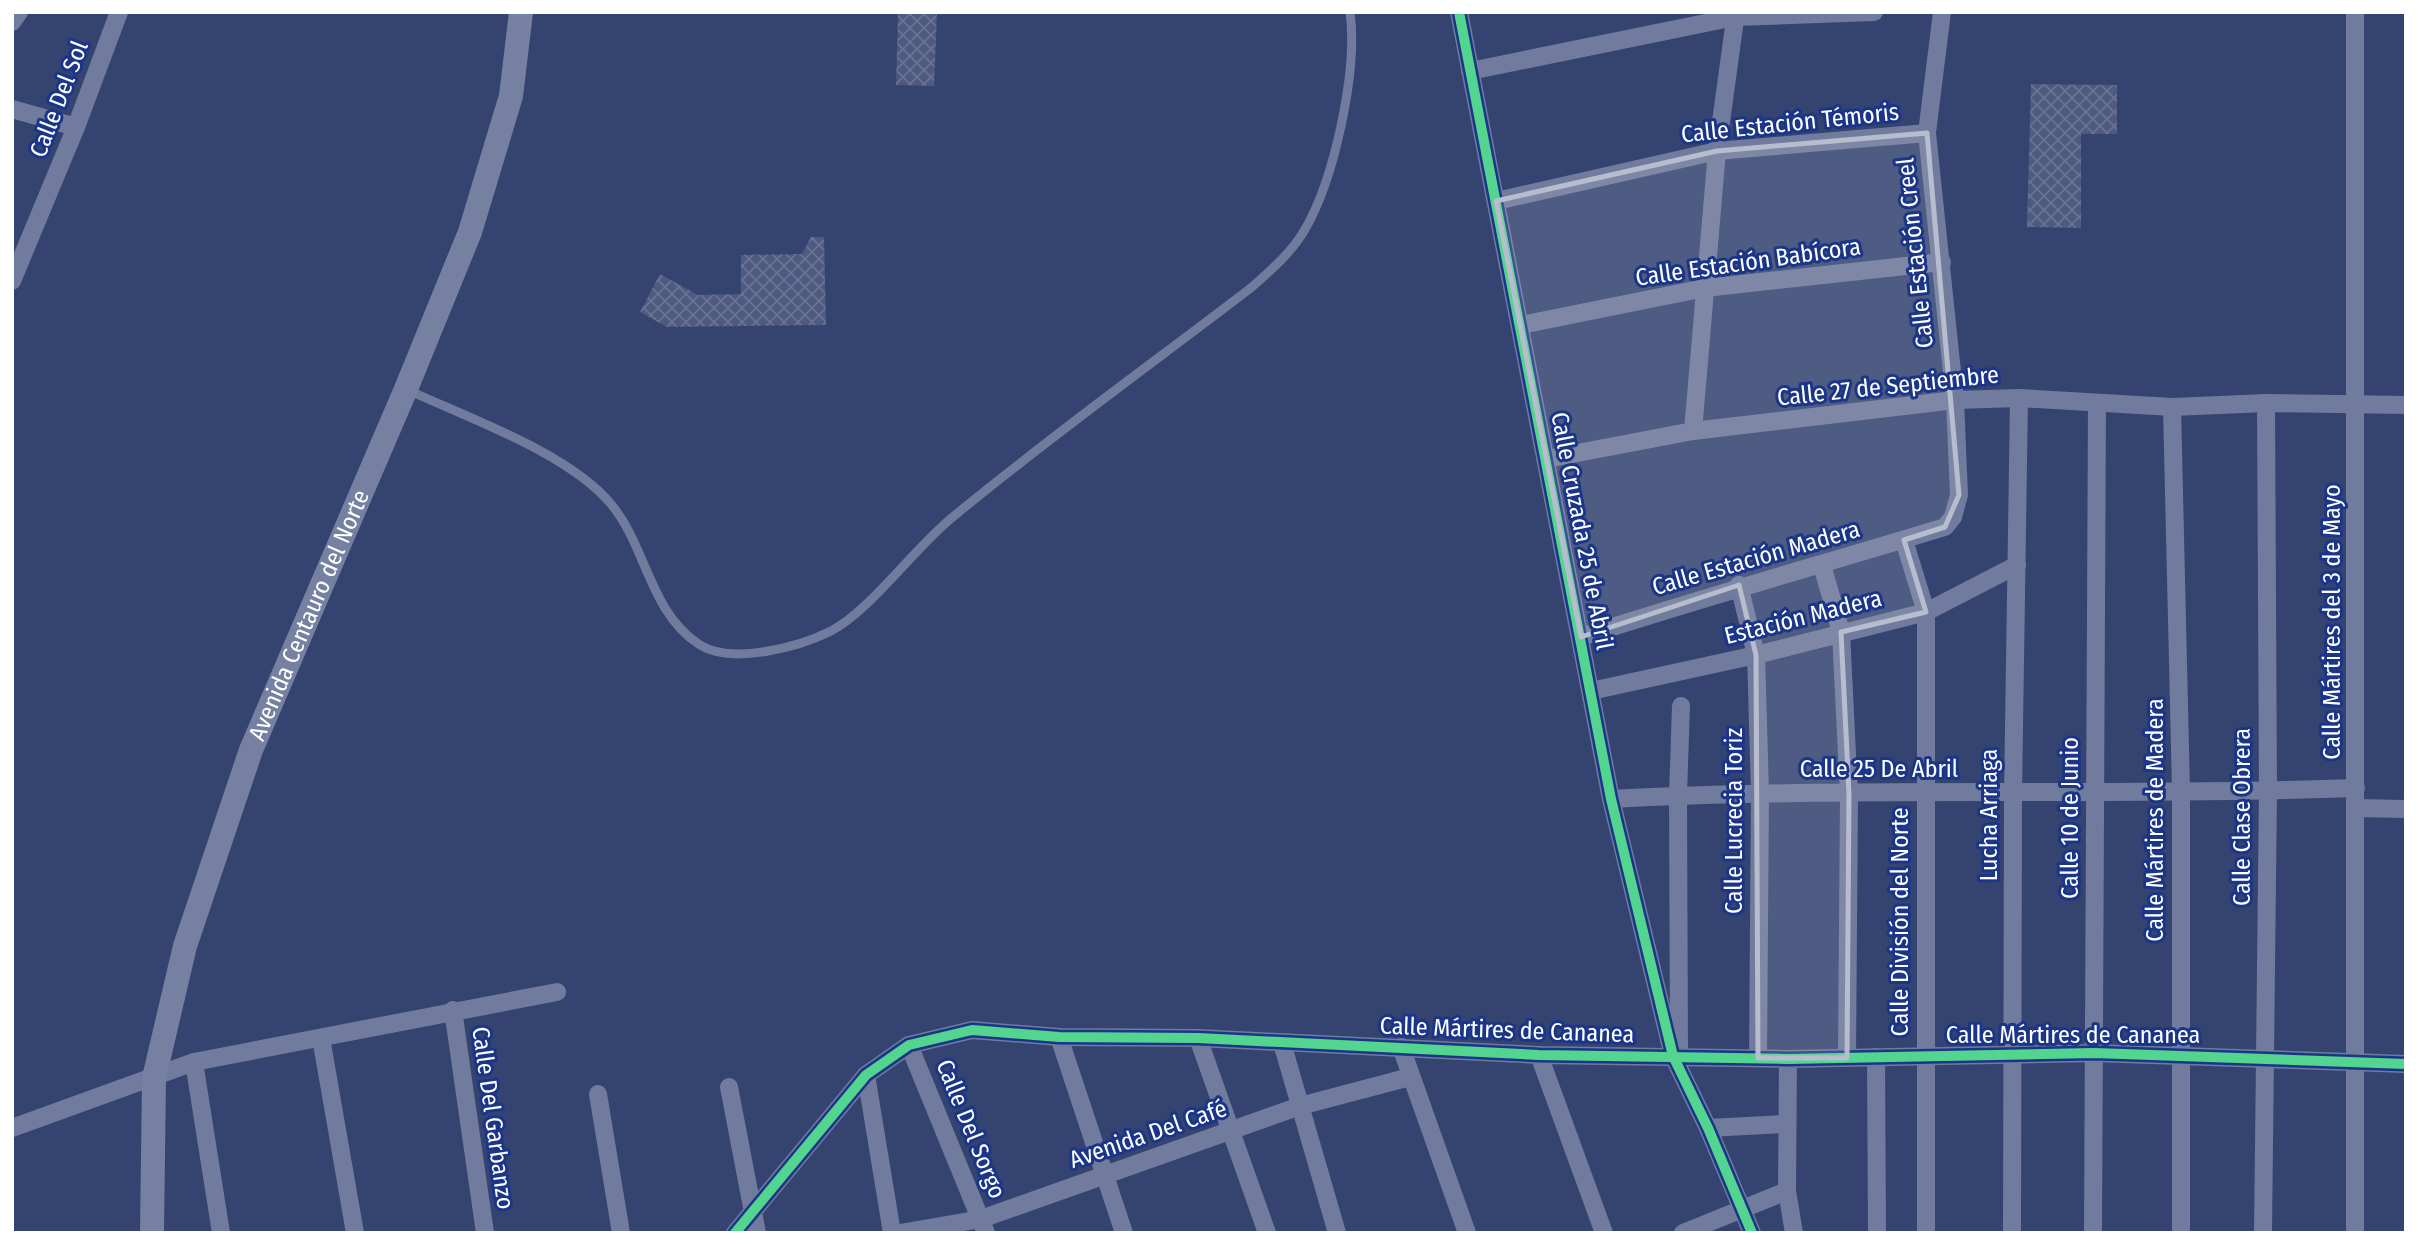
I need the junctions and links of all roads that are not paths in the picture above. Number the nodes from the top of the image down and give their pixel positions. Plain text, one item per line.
1 (19, 12) edge
2 (119, 12) edge
3 (521, 12) edge
4 (1349, 12) edge
5 (1459, 12) edge
6 (1874, 12) edge
7 (1942, 12) edge
8 (2355, 12) edge
9 (1735, 15) edge
10 (12, 22) edge
11 (1470, 72) junction
12 (12, 109) edge
13 (76, 127) junction
14 (1927, 133) junction
15 (1717, 151) junction
16 (1496, 201) junction
17 (1942, 262) junction
18 (12, 281) edge
19 (1705, 288) junction
20 (1521, 326) junction
21 (406, 389) junction
22 (2019, 398) junction
23 (1955, 400) junction
24 (2266, 402) junction
25 (2097, 403) junction
26 (2406, 405) edge
27 (2357, 406) junction
28 (2172, 407) junction
29 (1693, 431) junction
30 (1546, 459) junction
31 (1945, 527) joint
32 (1904, 540) junction
33 (1822, 565) junction
34 (2017, 565) junction
35 (1740, 586) junction
36 (1926, 612) junction
37 (1841, 632) junction
38 (1581, 637) junction
39 (1756, 655) junction
40 (1591, 691) junction
41 (1681, 706) dead end
42 (2356, 788) junction
43 (2181, 791) junction
44 (2268, 791) junction
45 (1760, 793) junction
46 (2094, 793) junction
47 (1849, 794) junction
48 (1925, 794) junction
49 (2013, 794) junction
50 (1678, 795) junction
51 (1611, 799) junction
52 (2356, 808) junction
53 (2406, 809) edge
54 (557, 992) dead end
55 (453, 1010) junction
56 (1059, 1037) junction
57 (321, 1038) junction
58 (1198, 1038) junction
59 (1282, 1043) junction
60 (909, 1045) junction
61 (1401, 1047) junction
62 (2094, 1053) junction
63 (1539, 1055) junction
64 (2014, 1055) junction
65 (2180, 1055) junction
66 (1676, 1056) junction
67 (1875, 1057) junction
68 (2264, 1057) junction
69 (1758, 1058) junction
70 (1847, 1058) junction
71 (1924, 1058) junction
72 (1788, 1059) junction
73 (194, 1062) junction
74 (2355, 1062) junction
75 (2406, 1064) edge
76 (866, 1075) junction
77 (1410, 1077) junction
78 (154, 1078) junction
79 (729, 1087) dead end
80 (598, 1094) dead end
81 (1300, 1106) junction
82 (1787, 1124) junction
83 (12, 1128) edge
84 (1708, 1128) junction
85 (1230, 1132) junction
86 (1103, 1175) junction
87 (1787, 1191) junction
88 (1742, 1209) junction
89 (752, 1214) junction
90 (984, 1226) edge
91 (215, 1229) edge
92 (152, 1233) edge
93 (355, 1233) edge
94 (485, 1233) edge
95 (621, 1233) edge
96 (735, 1233) edge
97 (757, 1233) edge
98 (892, 1233) edge
99 (900, 1233) edge
100 (1124, 1233) edge
101 (1267, 1233) edge
102 (1337, 1233) edge
103 (1467, 1233) edge
104 (1604, 1233) edge
105 (1683, 1233) edge
106 (1752, 1233) edge
107 (1794, 1233) edge
108 (1877, 1233) edge
109 (1926, 1233) edge
110 (2012, 1233) edge
111 (2094, 1233) edge
112 (2180, 1233) edge
113 (2263, 1233) edge
114 (2355, 1233) edge

1 - 10 street
2 - 13 street, Calle Del Sol
3 - 21 main road, Avenida Centauro del Norte
4 - 21 lane
5 - 11 street, Calle Cruzada 25 de Abril
6 - 9 street
7 - 14 street, Calle Estación Creel
8 - 27 street, Calle Mártires del 3 de Mayo
9 - 11 street
9 - 15 street
11 - 16 street, Calle Cruzada 25 de Abril
12 - 13 street
13 - 18 street, Calle Del Sol
14 - 15 street, Calle Estación Témoris
14 - 17 street, Calle Estación Creel
15 - 16 street, Calle Estación Témoris
15 - 19 street
16 - 20 street, Calle Cruzada 25 de Abril
17 - 19 street, Calle Estación Babícora
17 - 23 street, Calle Estación Creel
19 - 20 street, Calle Estación Babícora
19 - 29 street
20 - 30 street, Calle Cruzada 25 de Abril
21 - 78 main road, Avenida Centauro del Norte
22 - 23 street, Calle 27 de Septiembre
22 - 25 street, Calle 27 de Septiembre
22 - 34 street, Lucha Arriaga
23 - 29 street, Calle 27 de Septiembre
23 - 31 street, Calle Estación Creel
24 - 27 street, Calle 27 de Septiembre
24 - 28 street, Calle 27 de Septiembre
24 - 44 street, Calle Clase Obrera
25 - 28 street, Calle 27 de Septiembre
25 - 46 street, Calle 10 de Junio
26 - 27 street, Calle 27 de Septiembre
27 - 42 street, Calle Mártires del 3 de Mayo
28 - 43 street, Calle Mártires de Madera
29 - 30 street, Calle 27 de Septiembre
30 - 38 street, Calle Cruzada 25 de Abril
31 - 32 street, Calle Estación Madera
32 - 33 street, Calle Estación Madera
32 - 36 street, Calle División del Norte
33 - 35 street, Calle Estación Madera
33 - 37 street
34 - 36 street, Estación Madera
34 - 49 street, Lucha Arriaga
35 - 38 street, Calle Estación Madera
35 - 39 street, Calle Lucrecia Toriz
36 - 37 street, Estación Madera
36 - 48 street, Calle División del Norte
37 - 39 street, Estación Madera
37 - 47 street
38 - 40 street, Calle Cruzada 25 de Abril
39 - 40 street, Estación Madera
39 - 45 street, Calle Lucrecia Toriz
40 - 51 street, Calle Cruzada 25 de Abril
41 - 50 street
42 - 44 street, Calle 25 De Abril
42 - 52 street, Calle Mártires del 3 de Mayo
43 - 44 street, Calle 25 De Abril
43 - 46 street, Calle 25 De Abril
43 - 65 street, Calle Mártires de Madera
44 - 68 street, Calle Clase Obrera
45 - 47 street, Calle 25 De Abril
45 - 50 street, Calle 25 De Abril
45 - 69 street, Calle Lucrecia Toriz
46 - 49 street, Calle 25 De Abril
46 - 62 street, Calle 10 de Junio
47 - 48 street, Calle 25 De Abril
47 - 70 street
48 - 49 street, Calle 25 De Abril
48 - 71 street, Calle División del Norte
49 - 64 street, Lucha Arriaga
50 - 51 street, Calle 25 De Abril
50 - 66 street
51 - 66 street, Calle Cruzada 25 de Abril
52 - 53 street
52 - 74 street, Calle Mártires del 3 de Mayo
54 - 55 street
55 - 57 street
55 - 94 street, Calle Del Garbanzo
56 - 58 street, Calle Mártires de Cananea
56 - 60 street, Calle Mártires de Cananea
56 - 86 street
57 - 73 street
57 - 93 street
58 - 59 street, Calle Mártires de Cananea
58 - 85 street
59 - 61 street, Calle Mártires de Cananea
59 - 81 street
60 - 76 street, Calle Mártires de Cananea
60 - 90 street, Calle Del Sorgo
61 - 63 street, Calle Mártires de Cananea
61 - 77 street
62 - 64 street, Calle Mártires de Cananea
62 - 65 street, Calle Mártires de Cananea
62 - 111 street, Calle 10 de Junio
63 - 66 street, Calle Mártires de Cananea
63 - 104 street
64 - 71 street, Calle Mártires de Cananea
64 - 110 street, Lucha Arriaga
65 - 68 street, Calle Mártires de Cananea
65 - 112 street, Calle Mártires de Madera
66 - 69 street, Calle Mártires de Cananea
66 - 84 street
67 - 70 street, Calle Mártires de Cananea
67 - 71 street, Calle Mártires de Cananea
67 - 108 street
68 - 74 street, Calle Mártires de Cananea
68 - 113 street, Calle Clase Obrera
69 - 72 street, Calle Mártires de Cananea
70 - 72 street, Calle Mártires de Cananea
71 - 109 street, Calle División del Norte
72 - 82 street
73 - 78 street
73 - 91 street
74 - 75 street, Calle Mártires de Cananea
74 - 114 street, Calle Mártires del 3 de Mayo
76 - 89 street, Calle Mártires de Cananea
76 - 98 street
77 - 81 street, Avenida Del Café
77 - 103 street
78 - 83 street
78 - 92 main road, Avenida Centauro del Norte
79 - 89 street
80 - 95 street
81 - 85 street, Avenida Del Café
81 - 102 street
82 - 84 street
82 - 87 street
84 - 88 street
85 - 86 street, Avenida Del Café
85 - 101 street
86 - 90 street, Avenida Del Café
86 - 100 street
87 - 88 street
87 - 107 street
88 - 105 street
88 - 106 street
89 - 96 street, Calle Mártires de Cananea
89 - 97 street
90 - 99 street, Avenida Del Café

